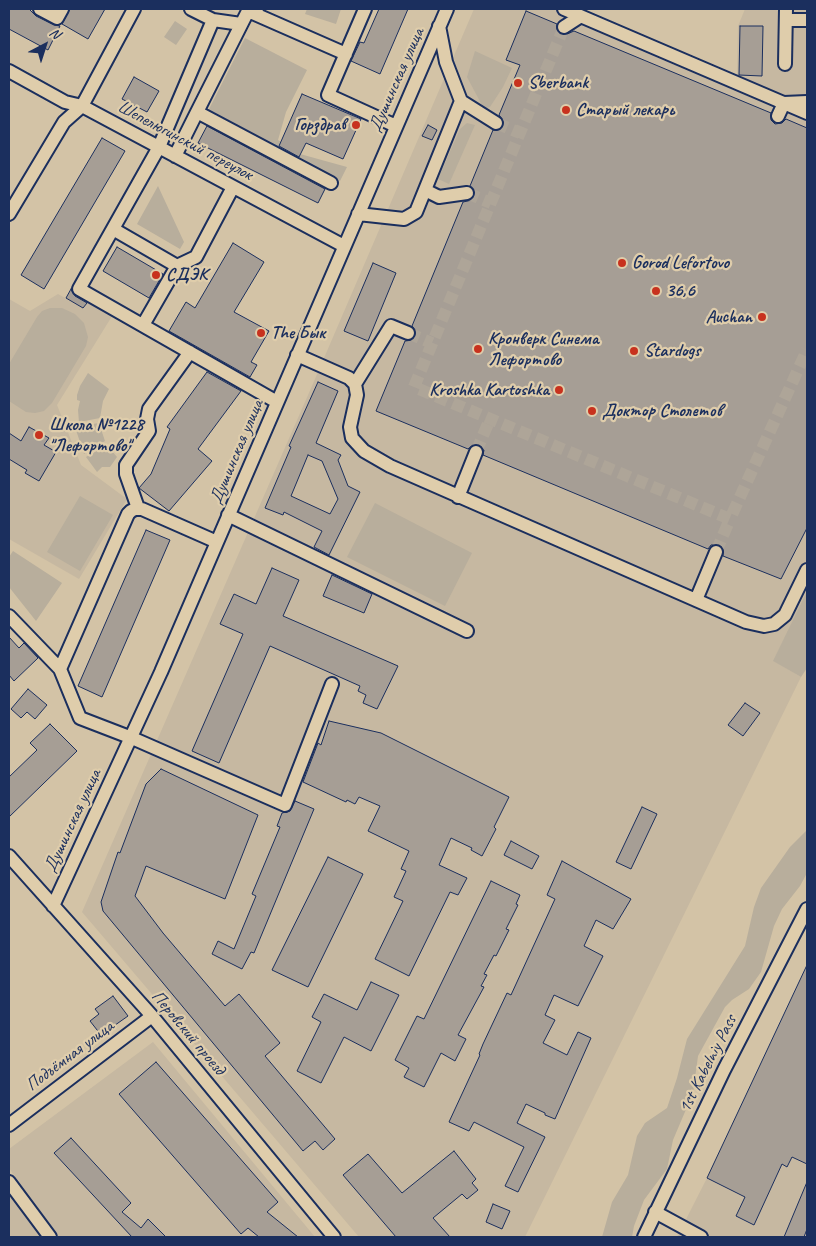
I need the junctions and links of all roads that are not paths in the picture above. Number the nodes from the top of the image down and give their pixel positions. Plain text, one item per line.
1 (40, 9) edge
2 (62, 9) edge
3 (134, 9) edge
4 (191, 9) edge
5 (365, 9) edge
6 (447, 9) edge
7 (564, 9) edge
8 (252, 10) edge
9 (786, 14) edge
10 (581, 16) junction
11 (213, 20) junction
12 (807, 20) edge
13 (241, 24) junction
14 (440, 26) junction
15 (564, 26) tunnel mouth
16 (346, 54) junction
17 (785, 64) dead end
18 (9, 71) edge
19 (461, 102) junction
20 (807, 102) edge
21 (784, 103) junction
22 (82, 106) junction
23 (197, 112) junction
24 (807, 113) edge
25 (778, 116) dead end
26 (496, 123) tunnel mouth
27 (396, 126) junction
28 (159, 147) junction
29 (175, 156) junction
30 (331, 183) dead end
31 (232, 187) junction
32 (425, 190) junction
33 (467, 193) tunnel mouth
34 (9, 214) edge
35 (358, 214) junction
36 (113, 229) junction
37 (344, 246) junction
38 (177, 266) junction
39 (143, 325) junction
40 (408, 333) tunnel mouth
41 (190, 352) junction
42 (297, 355) junction
43 (355, 384) junction
44 (277, 402) junction
45 (476, 452) tunnel mouth
46 (458, 497) junction
47 (138, 508) junction
48 (228, 516) junction
49 (217, 542) junction
50 (716, 552) tunnel mouth
51 (807, 570) edge
52 (696, 600) junction
53 (9, 616) edge
54 (467, 631) dead end
55 (60, 669) junction
56 (332, 684) dead end
57 (132, 738) junction
58 (9, 856) edge
59 (53, 906) junction
60 (807, 909) edge
61 (152, 1016) junction
62 (9, 1125) edge
63 (9, 1182) edge
64 (655, 1212) junction
65 (50, 1237) edge
66 (334, 1237) edge
67 (644, 1237) edge
68 (701, 1237) edge

1 - 2 street
3 - 22 street
4 - 11 street
5 - 16 street
6 - 14 street, Душинская улица
7 - 10 street
8 - 13 street
8 - 16 street
9 - 12 street
9 - 17 street
10 - 15 street
10 - 21 street
11 - 13 street
11 - 28 street
13 - 23 street
14 - 19 street
14 - 27 street, Душинская улица
16 - 27 street
18 - 22 street, Шепелюгинский переулок
19 - 26 street
19 - 32 street
20 - 21 street
21 - 24 street
21 - 25 street
22 - 28 street, Шепелюгинский переулок
22 - 34 street
23 - 29 street
23 - 30 street
27 - 35 street, Душинская улица
28 - 29 street, Шепелюгинский переулок
28 - 36 street
29 - 31 street, Шепелюгинский переулок
31 - 37 street, Шепелюгинский переулок
31 - 38 street
32 - 33 street
32 - 35 street
35 - 37 street, Душинская улица
36 - 38 street
36 - 39 street
37 - 42 street, Душинская улица
38 - 39 street
39 - 41 street
40 - 43 street
41 - 44 street
41 - 47 street
42 - 43 street
42 - 44 street, Душинская улица
43 - 46 street
44 - 48 street, Душинская улица
45 - 46 street
46 - 52 street
47 - 49 street
47 - 55 street
48 - 49 street, Душинская улица
48 - 54 street
49 - 57 street, Душинская улица
50 - 52 street
51 - 52 street
53 - 55 street
55 - 57 street
56 - 57 street
57 - 59 street, Душинская улица
58 - 59 street, Перовский проезд
59 - 61 street, Перовский проезд
60 - 64 street, 1st Kabelniy Pass
61 - 62 street, Подъёмная улица
61 - 66 street, Перовский проезд
63 - 65 street
64 - 67 street, 1st Kabelniy Pass
64 - 68 street

